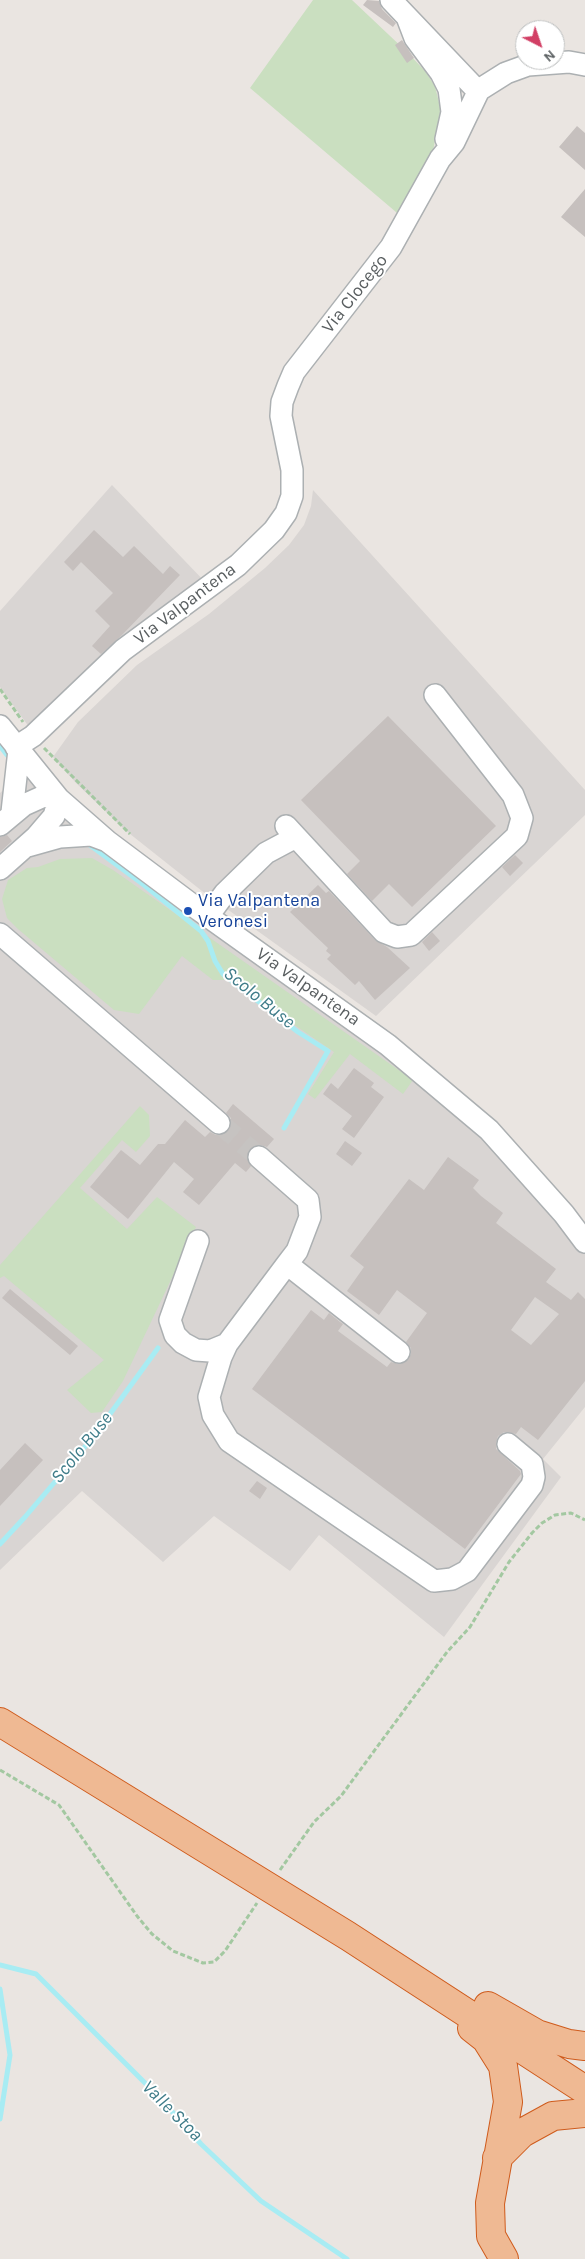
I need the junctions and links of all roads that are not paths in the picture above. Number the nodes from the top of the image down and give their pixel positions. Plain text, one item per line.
1 (391, 0) edge
2 (407, 17) junction
3 (585, 65) edge
4 (479, 90) junction
5 (440, 159) junction
6 (283, 431) joint
7 (435, 695) dead end
8 (0, 726) edge
9 (18, 748) junction
10 (59, 799) junction
11 (6, 819) edge
12 (107, 841) junction
13 (28, 846) junction
14 (0, 869) edge
15 (208, 916) junction
16 (0, 934) edge
17 (219, 1123) tunnel mouth
18 (260, 1157) tunnel mouth
19 (198, 1241) dead end
20 (585, 1242) edge
21 (287, 1264) junction
22 (227, 1344) junction
23 (399, 1352) dead end
24 (508, 1444) dead end
25 (0, 1722) edge
26 (348, 1936) junction
27 (585, 2046) edge
28 (585, 2090) edge
29 (585, 2112) edge
30 (497, 2158) junction
31 (504, 2259) edge

1 - 2 street, Via Clocego
2 - 4 street, Via Clocego
2 - 5 street, Via Clocego
3 - 4 street
4 - 5 street, Via Clocego
5 - 6 street, Via Clocego
6 - 9 street, Via Valpantena
7 - 15 street
8 - 9 street, Via Valpantena
9 - 10 street, Via Valpantena
9 - 11 street
10 - 11 street
10 - 12 street, Via Valpantena
10 - 13 street
12 - 13 street
12 - 15 street, Via Valpantena
13 - 14 street
15 - 20 street, Via Valpantena
16 - 17 street
18 - 21 street
19 - 22 street
21 - 22 street
21 - 23 street
22 - 24 street
25 - 26 highway
26 - 27 highway
26 - 28 highway
26 - 30 highway
29 - 30 highway
30 - 31 highway

